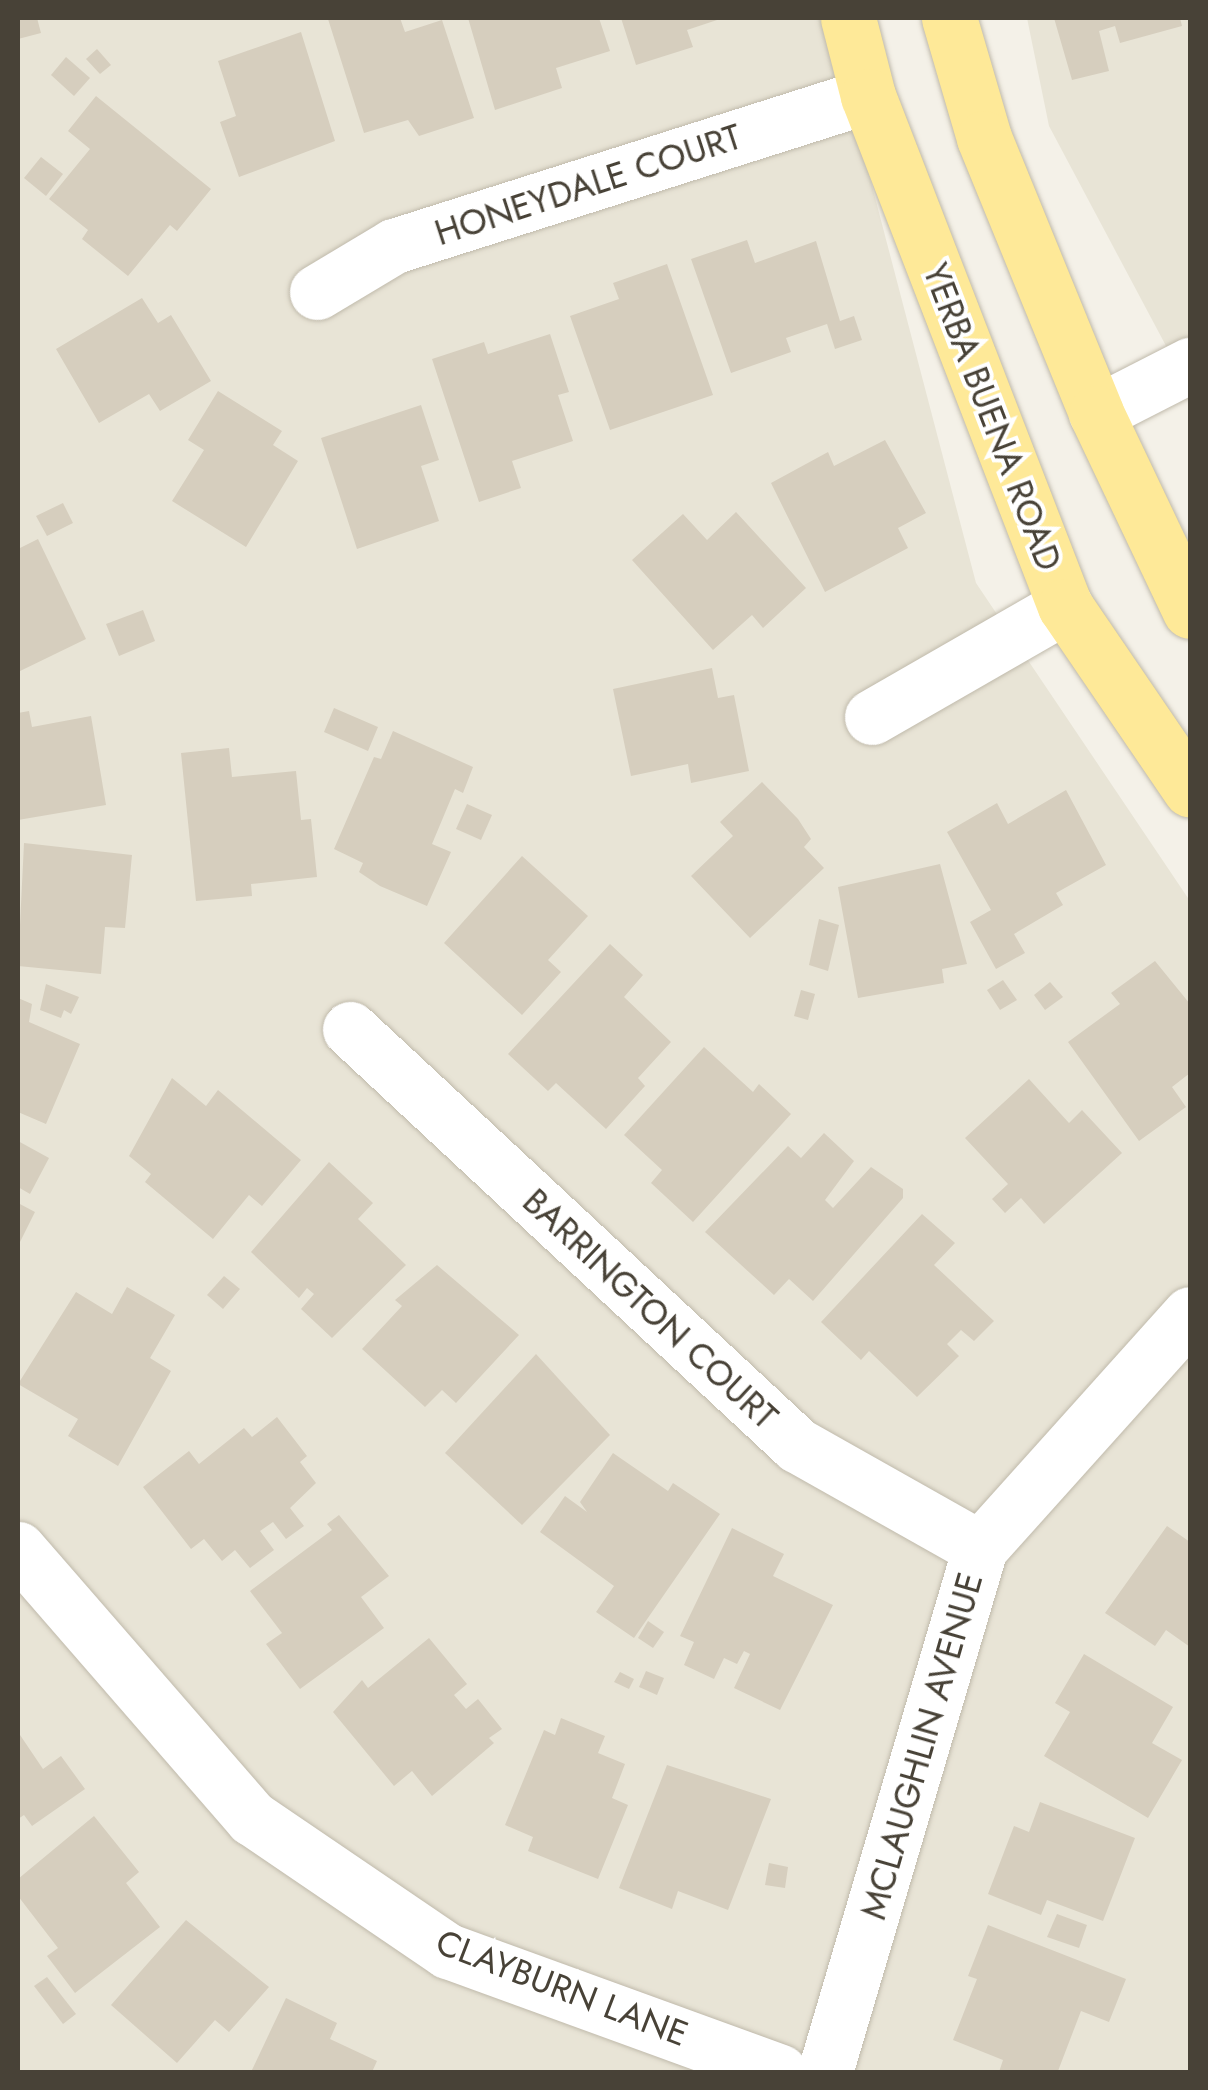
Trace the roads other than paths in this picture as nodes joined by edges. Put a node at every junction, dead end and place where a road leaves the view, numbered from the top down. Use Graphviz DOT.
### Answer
graph roads {
  1 [pos="848,18"];
  2 [pos="949,18"];
  3 [pos="868,96"];
  4 [pos="316,292"];
  5 [pos="1190,365"];
  6 [pos="1096,413"];
  7 [pos="1066,606"];
  8 [pos="1190,611"];
  9 [pos="872,718"];
  10 [pos="1190,789"];
  11 [pos="350,1029"];
  12 [pos="1190,1314"];
  13 [pos="980,1548"];
  14 [pos="18,1549"];
  15 [pos="780,2072"];
  16 [pos="825,2072"];
  1 -- 3 [label="main road, YERBA BUENA ROAD"];
  2 -- 6 [label="main road"];
  3 -- 4 [label="street, HONEYDALE COURT"];
  3 -- 7 [label="main road, YERBA BUENA ROAD"];
  5 -- 6 [label="street"];
  6 -- 8 [label="main road"];
  7 -- 9 [label="street"];
  7 -- 10 [label="main road, YERBA BUENA ROAD"];
  11 -- 13 [label="street, BARRINGTON COURT"];
  12 -- 13 [label="street, MCLAUGHLIN AVENUE"];
  13 -- 16 [label="street, MCLAUGHLIN AVENUE"];
  14 -- 15 [label="street, CLAYBURN LANE"];
}
